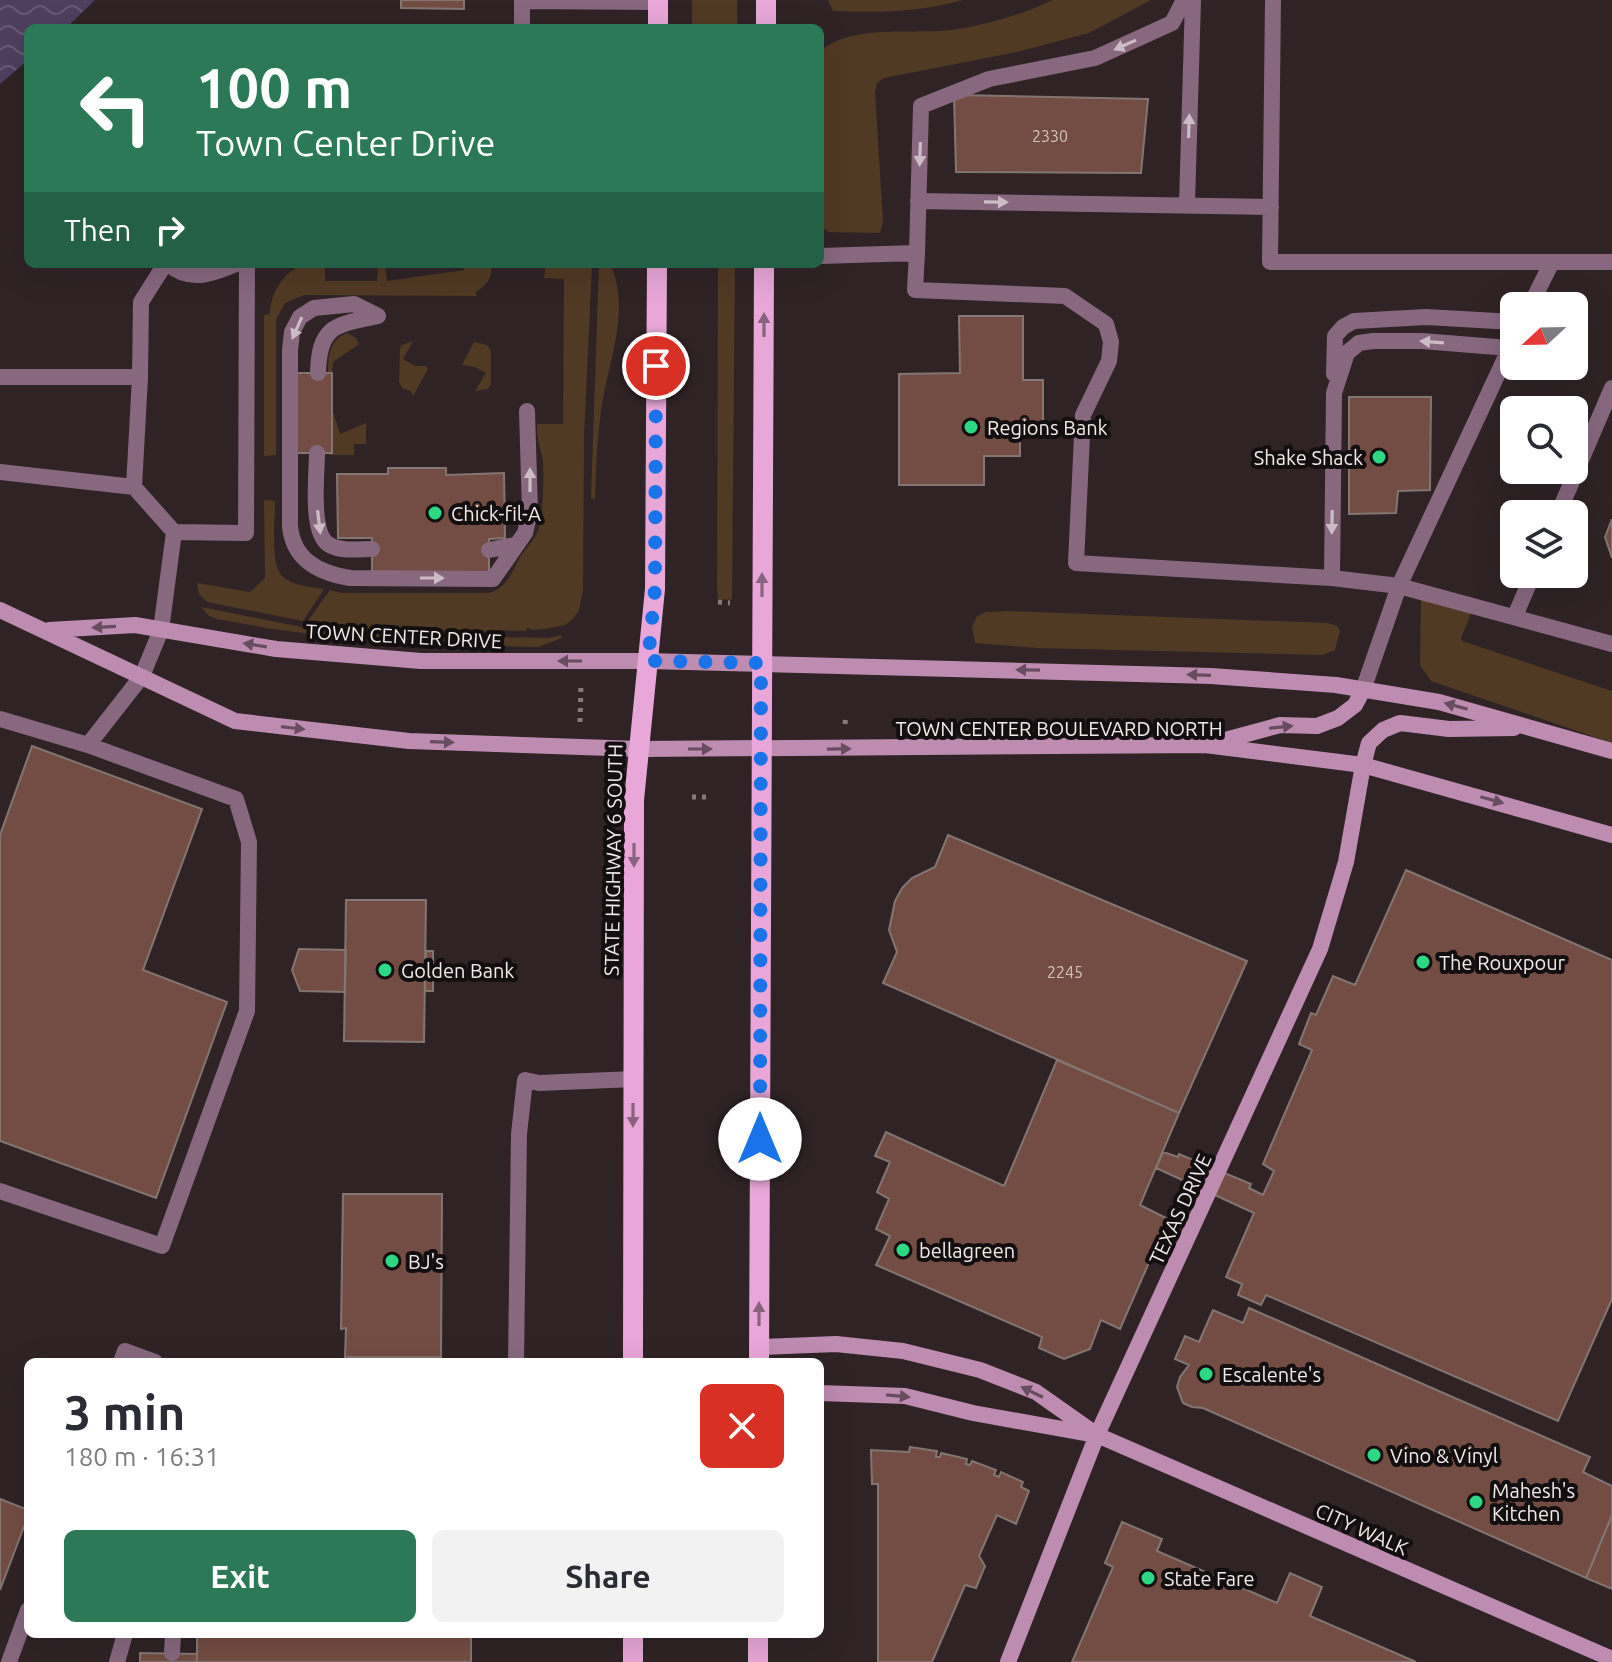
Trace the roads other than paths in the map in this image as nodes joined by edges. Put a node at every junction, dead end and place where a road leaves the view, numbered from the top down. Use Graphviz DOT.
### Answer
graph roads {
  1 [pos="522,0"];
  2 [pos="766,0"];
  3 [pos="1184,0"];
  4 [pos="1193,0"];
  5 [pos="1273,0"];
  6 [pos="658,1"];
  7 [pos="522,24"];
  8 [pos="658,24"];
  9 [pos="766,24"];
  10 [pos="918,201"];
  11 [pos="1187,204"];
  12 [pos="1271,207"];
  13 [pos="917,253"];
  14 [pos="824,256"];
  15 [pos="1552,262"];
  16 [pos="1612,262"];
  17 [pos="164,268"];
  18 [pos="172,268"];
  19 [pos="226,268"];
  20 [pos="247,268"];
  21 [pos="657,268"];
  22 [pos="764,268"];
  23 [pos="1537,292"];
  24 [pos="1500,321"];
  25 [pos="1500,344"];
  26 [pos="1500,370"];
  27 [pos="318,373"];
  28 [pos="0,377"];
  29 [pos="140,377"];
  30 [pos="1612,388"];
  31 [pos="1334,393"];
  32 [pos="527,411"];
  33 [pos="317,453"];
  34 [pos="0,472"];
  35 [pos="134,487"];
  36 [pos="1564,500"];
  37 [pos="174,532"];
  38 [pos="515,545"];
  39 [pos="372,549"];
  40 [pos="489,550"];
  41 [pos="1332,578"];
  42 [pos="1399,586"];
  43 [pos="1527,588"];
  44 [pos="0,610"];
  45 [pos="1515,616"];
  46 [pos="47,630"];
  47 [pos="161,630"];
  48 [pos="1612,644"];
  49 [pos="648,661"];
  50 [pos="761,663"];
  51 [pos="142,676"];
  52 [pos="1363,690"];
  53 [pos="0,719"];
  54 [pos="1536,728"];
  55 [pos="88,745"];
  56 [pos="1205,745"];
  57 [pos="639,749"];
  58 [pos="761,750"];
  59 [pos="1612,751"];
  60 [pos="1363,765"];
  61 [pos="1612,835"];
  62 [pos="634,1079"];
  63 [pos="0,1191"];
  64 [pos="759,1354"];
  65 [pos="122,1358"];
  66 [pos="144,1358"];
  67 [pos="516,1358"];
  68 [pos="633,1358"];
  69 [pos="824,1393"];
  70 [pos="1097,1435"];
  71 [pos="24,1621"];
  72 [pos="124,1638"];
  73 [pos="173,1638"];
  74 [pos="633,1638"];
  75 [pos="758,1638"];
  76 [pos="172,1653"];
  77 [pos="1612,1659"];
  78 [pos="9,1662"];
  79 [pos="117,1662"];
  80 [pos="633,1662"];
  81 [pos="758,1662"];
  82 [pos="1008,1662"];
  1 -- 6 [label="lane"];
  1 -- 7 [label="lane"];
  2 -- 9 [label="main road"];
  3 -- 10 [label="lane, one-way"];
  11 -- 4 [label="lane, one-way"];
  5 -- 12 [label="lane"];
  6 -- 8 [label="main road"];
  10 -- 11 [label="lane, one-way"];
  10 -- 13 [label="lane"];
  11 -- 12 [label="lane"];
  12 -- 15 [label="lane"];
  13 -- 14 [label="lane"];
  13 -- 41 [label="lane"];
  15 -- 16 [label="lane"];
  15 -- 23 [label="lane"];
  17 -- 29 [label="lane"];
  18 -- 19 [label="lane"];
  20 -- 37 [label="lane"];
  21 -- 49 [label="main road, STATE HIGHWAY 6 SOUTH"];
  50 -- 22 [label="main road, one-way"];
  24 -- 31 [label="lane"];
  25 -- 31 [label="lane, one-way"];
  26 -- 42 [label="lane"];
  27 -- 38 [label="lane, one-way"];
  28 -- 29 [label="lane"];
  29 -- 35 [label="lane"];
  30 -- 36 [label="lane"];
  31 -- 41 [label="lane, one-way"];
  38 -- 32 [label="lane, one-way"];
  33 -- 39 [label="lane, one-way"];
  34 -- 35 [label="lane"];
  35 -- 37 [label="lane"];
  37 -- 47 [label="lane"];
  38 -- 40 [label="lane"];
  41 -- 42 [label="lane"];
  42 -- 45 [label="lane"];
  42 -- 52 [label="lane"];
  43 -- 45 [label="lane"];
  44 -- 46 [label="street, TOWN CENTER DRIVE"];
  45 -- 48 [label="lane"];
  47 -- 46 [label="street, TOWN CENTER DRIVE, one-way"];
  46 -- 51 [label="street, TOWN CENTER DRIVE"];
  49 -- 47 [label="street, TOWN CENTER DRIVE, one-way"];
  47 -- 51 [label="lane"];
  49 -- 50 [label="street, TOWN CENTER DRIVE"];
  49 -- 57 [label="main road, STATE HIGHWAY 6 SOUTH"];
  52 -- 50 [label="street, one-way"];
  50 -- 58 [label="main road"];
  51 -- 55 [label="lane"];
  51 -- 57 [label="street, TOWN CENTER DRIVE, one-way"];
  54 -- 52 [label="street, one-way"];
  56 -- 52 [label="street, one-way"];
  53 -- 55 [label="lane"];
  54 -- 59 [label="street"];
  54 -- 60 [label="street, TEXAS DRIVE"];
  55 -- 63 [label="lane"];
  58 -- 56 [label="street, TOWN CENTER BOULEVARD NORTH, one-way"];
  56 -- 60 [label="street, TOWN CENTER BOULEVARD NORTH"];
  57 -- 58 [label="street, TOWN CENTER BOULEVARD NORTH, one-way"];
  57 -- 62 [label="main road, STATE HIGHWAY 6 SOUTH, one-way"];
  64 -- 58 [label="main road, one-way"];
  60 -- 61 [label="street, TOWN CENTER BOULEVARD NORTH, one-way"];
  60 -- 70 [label="street, TEXAS DRIVE"];
  62 -- 67 [label="lane"];
  62 -- 68 [label="main road, STATE HIGHWAY 6 SOUTH, one-way"];
  70 -- 64 [label="street, CITY WALK, one-way"];
  65 -- 66 [label="lane"];
  69 -- 70 [label="street, CITY WALK, one-way"];
  70 -- 77 [label="street, CITY WALK"];
  70 -- 82 [label="street, TEXAS DRIVE"];
  71 -- 78 [label="lane"];
  72 -- 79 [label="lane"];
  73 -- 76 [label="lane"];
  74 -- 80 [label="main road"];
  75 -- 81 [label="main road"];
}
